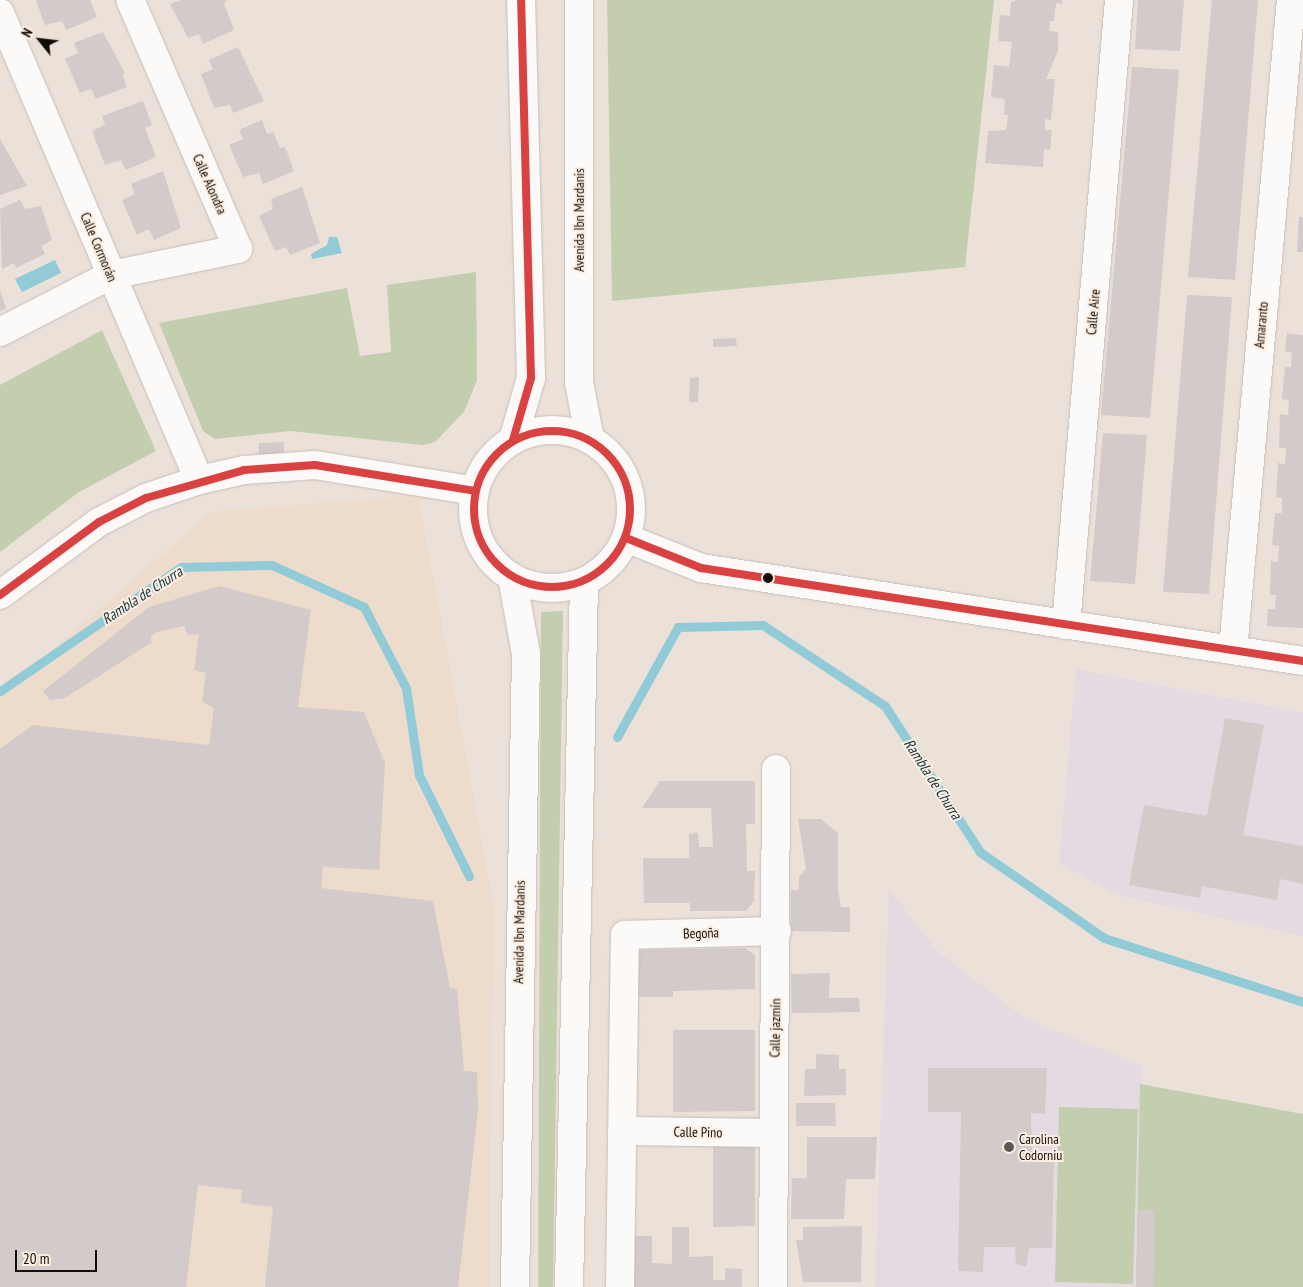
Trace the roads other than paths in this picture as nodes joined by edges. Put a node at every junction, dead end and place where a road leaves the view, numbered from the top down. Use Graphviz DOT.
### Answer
graph roads {
  1 [pos="130,0"];
  2 [pos="520,0"];
  3 [pos="579,0"];
  4 [pos="1119,0"];
  5 [pos="1291,0"];
  6 [pos="0,14"];
  7 [pos="111,275"];
  8 [pos="0,332"];
  9 [pos="513,440"];
  10 [pos="590,440"];
  11 [pos="199,480"];
  12 [pos="475,491"];
  13 [pos="626,538"];
  14 [pos="512,577"];
  15 [pos="584,582"];
  16 [pos="0,595"];
  17 [pos="1066,625"];
  18 [pos="1233,650"];
  19 [pos="1303,661"];
  20 [pos="776,769"];
  21 [pos="777,931"];
  22 [pos="622,1131"];
  23 [pos="774,1133"];
  24 [pos="515,1287"];
  25 [pos="568,1287"];
  26 [pos="620,1287"];
  27 [pos="773,1287"];
  1 -- 7 [label="street, Calle Alondra"];
  2 -- 9 [label="street"];
  3 -- 10 [label="street, Avenida Ibn Mardanis"];
  4 -- 17 [label="street, Calle Aire"];
  5 -- 18 [label="street, Amaranto"];
  6 -- 7 [label="street, Calle Cormorán"];
  7 -- 8 [label="street"];
  7 -- 11 [label="street, Calle Cormorán"];
  9 -- 10 [label="street"];
  9 -- 12 [label="street"];
  10 -- 13 [label="street"];
  11 -- 12 [label="street"];
  11 -- 16 [label="street"];
  12 -- 14 [label="street"];
  13 -- 15 [label="street"];
  13 -- 17 [label="street"];
  14 -- 15 [label="street"];
  14 -- 24 [label="street, Avenida Ibn Mardanis"];
  15 -- 25 [label="street"];
  17 -- 18 [label="street"];
  18 -- 19 [label="street"];
  20 -- 21 [label="street, Calle jazmín"];
  21 -- 22 [label="street, Begoña"];
  21 -- 23 [label="street, Calle jazmín"];
  22 -- 23 [label="street, Calle Pino"];
  22 -- 26 [label="street"];
  23 -- 27 [label="street, Calle jazmín"];
}
